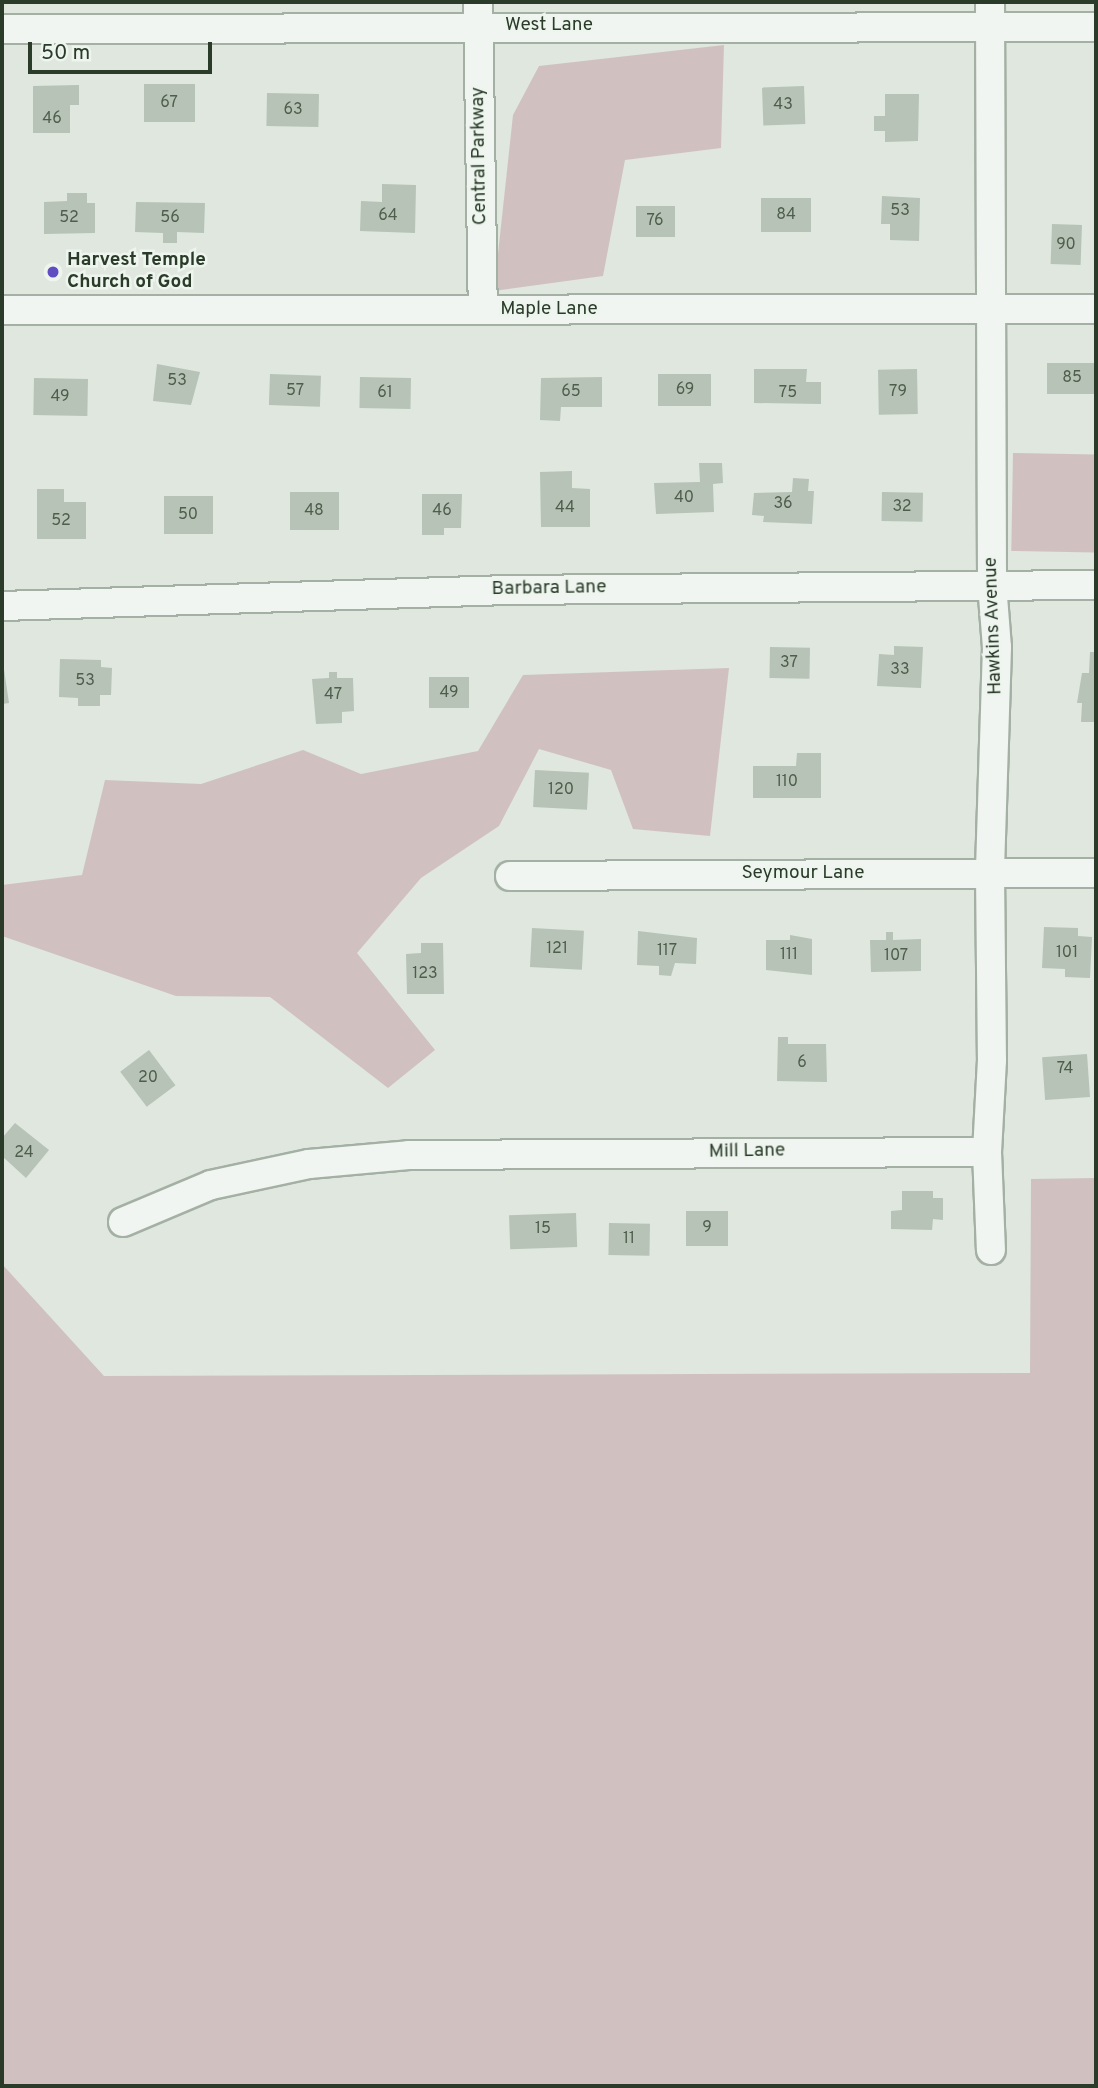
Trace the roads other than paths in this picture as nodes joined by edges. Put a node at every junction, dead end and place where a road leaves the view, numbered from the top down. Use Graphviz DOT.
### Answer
graph roads {
  1 [pos="478,14"];
  2 [pos="990,14"];
  3 [pos="1096,27"];
  4 [pos="2,29"];
  5 [pos="1096,309"];
  6 [pos="2,310"];
  7 [pos="483,310"];
  8 [pos="994,310"];
  9 [pos="992,584"];
  10 [pos="1096,585"];
  11 [pos="2,606"];
  12 [pos="990,873"];
  13 [pos="1096,873"];
  14 [pos="510,876"];
  15 [pos="987,1152"];
  16 [pos="122,1222"];
  17 [pos="991,1250"];
  1 -- 2 [label="street, West Lane"];
  1 -- 4 [label="street, West Lane"];
  1 -- 7 [label="street, Central Parkway"];
  2 -- 3 [label="street, West Lane"];
  2 -- 8 [label="street, Hawkins Avenue"];
  5 -- 8 [label="street, Maple Lane"];
  6 -- 7 [label="street, Maple Lane"];
  7 -- 8 [label="street, Maple Lane"];
  8 -- 9 [label="street, Hawkins Avenue"];
  9 -- 10 [label="street, Barbara Lane"];
  9 -- 11 [label="street, Barbara Lane"];
  9 -- 12 [label="street, Hawkins Avenue"];
  12 -- 13 [label="street, Seymour Lane"];
  12 -- 14 [label="street, Seymour Lane"];
  12 -- 15 [label="street, Hawkins Avenue"];
  15 -- 16 [label="street, Mill Lane"];
  15 -- 17 [label="street, Hawkins Avenue"];
}
